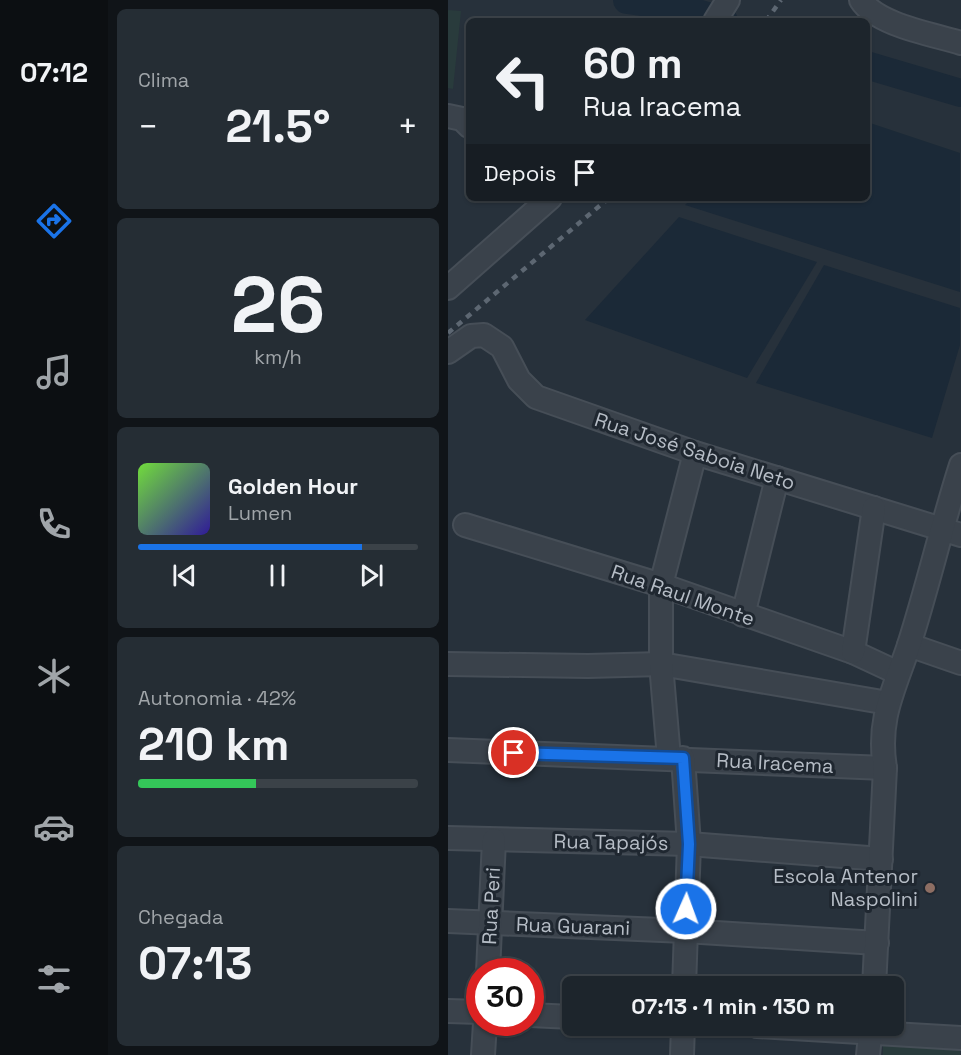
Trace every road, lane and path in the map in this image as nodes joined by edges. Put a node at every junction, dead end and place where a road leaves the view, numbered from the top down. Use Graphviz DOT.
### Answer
graph roads {
  1 [pos="728,0"];
  2 [pos="860,0"];
  3 [pos="717,18"];
  4 [pos="961,43"];
  5 [pos="543,201"];
  6 [pos="448,288"];
  7 [pos="453,348"];
  8 [pos="695,453"];
  9 [pos="961,465"];
  10 [pos="777,478"];
  11 [pos="874,508"];
  12 [pos="465,525"];
  13 [pos="951,532"];
  14 [pos="661,585"];
  15 [pos="743,615"];
  16 [pos="908,645"];
  17 [pos="853,652"];
  18 [pos="961,663"];
  19 [pos="448,664"];
  20 [pos="661,664"];
  21 [pos="898,673"];
  22 [pos="888,703"];
  23 [pos="448,750"];
  24 [pos="676,758"];
  25 [pos="885,768"];
  26 [pos="448,838"];
  27 [pos="494,840"];
  28 [pos="689,844"];
  29 [pos="881,859"];
  30 [pos="448,921"];
  31 [pos="490,923"];
  32 [pos="685,931"];
  33 [pos="877,943"];
  34 [pos="489,958"];
  35 [pos="684,976"];
  36 [pos="875,976"];
  37 [pos="448,1011"];
  38 [pos="466,1012"];
  39 [pos="544,1016"];
  40 [pos="562,1017"];
  41 [pos="485,1036"];
  42 [pos="683,1036"];
  43 [pos="851,1036"];
  44 [pos="870,1038"];
  45 [pos="961,1038"];
  46 [pos="484,1055"];
  47 [pos="682,1055"];
  1 -- 3 [label="street"];
  2 -- 4 [label="street"];
  5 -- 6 [label="street"];
  7 -- 8 [label="street, Rua José Saboia Neto"];
  8 -- 10 [label="street, Rua José Saboia Neto"];
  8 -- 14 [label="street"];
  9 -- 13 [label="street"];
  10 -- 11 [label="street, Rua José Saboia Neto"];
  10 -- 15 [label="street"];
  11 -- 13 [label="street, Rua José Saboia Neto"];
  11 -- 17 [label="street"];
  12 -- 14 [label="street, Rua Raul Monte"];
  13 -- 16 [label="street"];
  14 -- 15 [label="street, Rua Raul Monte"];
  14 -- 20 [label="street"];
  15 -- 17 [label="street, Rua Raul Monte"];
  16 -- 18 [label="street"];
  16 -- 21 [label="street"];
  17 -- 21 [label="street, Rua Raul Monte"];
  19 -- 20 [label="street"];
  20 -- 22 [label="street"];
  20 -- 24 [label="street"];
  21 -- 22 [label="street"];
  22 -- 25 [label="street"];
  23 -- 24 [label="street, Rua Iracema"];
  24 -- 25 [label="street, Rua Iracema"];
  24 -- 28 [label="street"];
  25 -- 29 [label="street"];
  26 -- 27 [label="street, Rua Tapajós"];
  27 -- 28 [label="street, Rua Tapajós"];
  27 -- 31 [label="street, Rua Peri"];
  28 -- 29 [label="street, Rua Tapajós"];
  28 -- 32 [label="street"];
  29 -- 33 [label="street"];
  30 -- 31 [label="street, Rua Guarani"];
  31 -- 32 [label="street, Rua Guarani"];
  31 -- 34 [label="street, Rua Peri"];
  32 -- 33 [label="street, Rua Guarani"];
  32 -- 35 [label="street"];
  33 -- 36 [label="street"];
  37 -- 38 [label="street"];
  39 -- 40 [label="street"];
  41 -- 46 [label="street"];
  42 -- 47 [label="street"];
  43 -- 44 [label="street"];
  44 -- 45 [label="street"];
}
